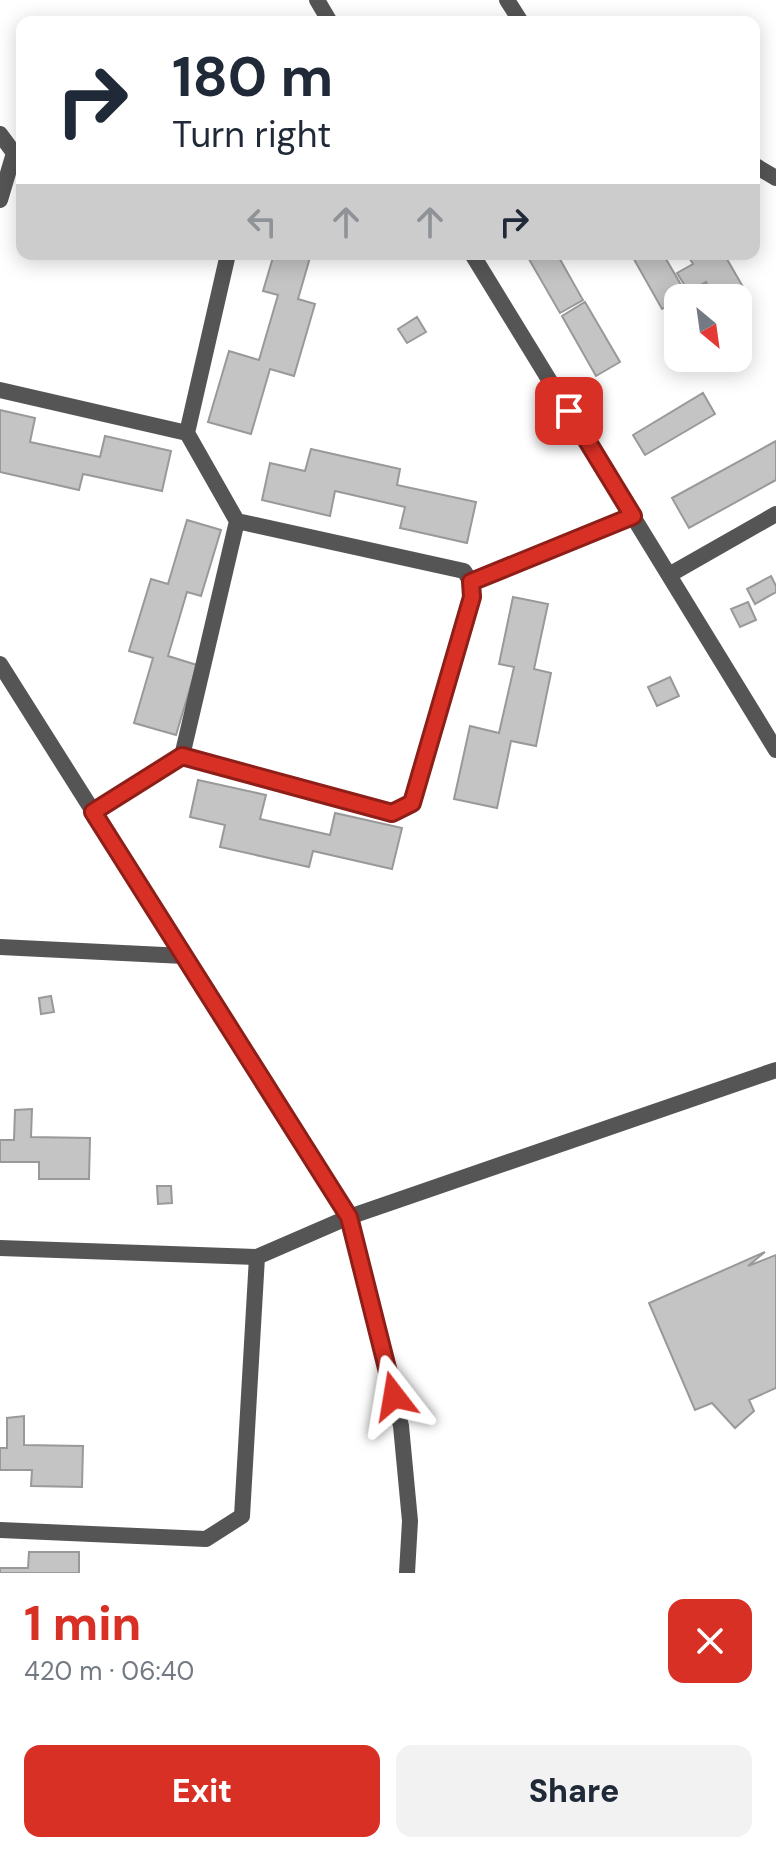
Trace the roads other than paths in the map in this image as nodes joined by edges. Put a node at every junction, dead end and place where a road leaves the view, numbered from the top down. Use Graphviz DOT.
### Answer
graph roads {
  1 [pos="0,134"];
  2 [pos="16,149"];
  3 [pos="16,156"];
  4 [pos="0,200"];
  5 [pos="227,260"];
  6 [pos="476,260"];
  7 [pos="0,390"];
  8 [pos="187,433"];
  9 [pos="776,514"];
  10 [pos="633,516"];
  11 [pos="237,521"];
  12 [pos="669,575"];
  13 [pos="471,582"];
  14 [pos="0,664"];
  15 [pos="776,750"];
  16 [pos="182,756"];
  17 [pos="93,812"];
  18 [pos="0,947"];
  19 [pos="184,956"];
  20 [pos="776,1070"];
  21 [pos="349,1217"];
  22 [pos="0,1248"];
  23 [pos="257,1257"];
  24 [pos="0,1530"];
  25 [pos="407,1573"];
  1 -- 2 [label="street"];
  3 -- 4 [label="street"];
  5 -- 8 [label="street"];
  6 -- 10 [label="street"];
  7 -- 8 [label="street"];
  8 -- 11 [label="street"];
  9 -- 12 [label="street"];
  10 -- 12 [label="street"];
  10 -- 13 [label="street"];
  11 -- 13 [label="street"];
  11 -- 16 [label="street"];
  12 -- 15 [label="street"];
  13 -- 16 [label="street"];
  14 -- 17 [label="street"];
  16 -- 17 [label="street"];
  17 -- 19 [label="street"];
  18 -- 19 [label="street"];
  19 -- 21 [label="street"];
  20 -- 21 [label="street"];
  21 -- 23 [label="street"];
  21 -- 25 [label="street"];
  22 -- 23 [label="street"];
  23 -- 24 [label="street"];
}
